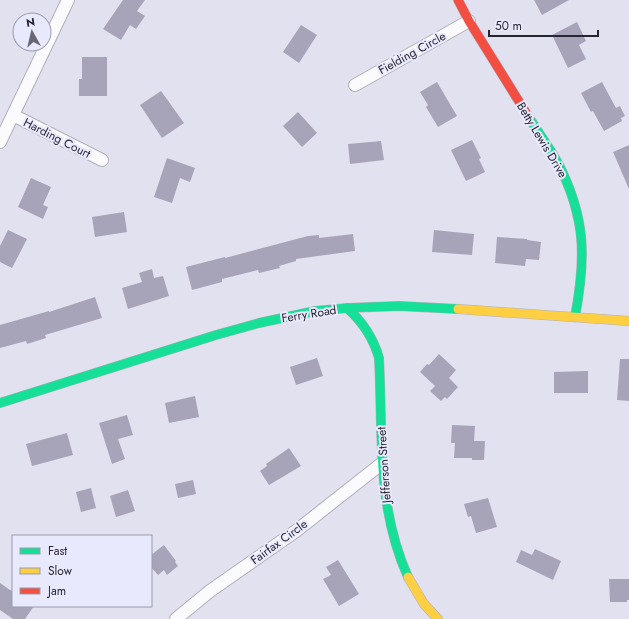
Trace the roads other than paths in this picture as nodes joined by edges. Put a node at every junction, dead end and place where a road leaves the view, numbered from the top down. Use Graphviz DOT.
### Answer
graph roads {
  1 [pos="68,0"];
  2 [pos="458,0"];
  3 [pos="469,21"];
  4 [pos="355,85"];
  5 [pos="13,115"];
  6 [pos="0,142"];
  7 [pos="102,160"];
  8 [pos="347,308"];
  9 [pos="575,317"];
  10 [pos="629,321"];
  11 [pos="0,403"];
  12 [pos="381,464"];
  13 [pos="176,619"];
  14 [pos="438,619"];
  1 -- 5 [label="street"];
  2 -- 3 [label="street, Betty Lewis Drive"];
  3 -- 4 [label="street, Fielding Circle"];
  3 -- 9 [label="street, Betty Lewis Drive"];
  5 -- 6 [label="street"];
  5 -- 7 [label="street, Harding Court"];
  8 -- 9 [label="street, Ferry Road"];
  8 -- 11 [label="street, Ferry Road"];
  8 -- 12 [label="street, Jefferson Street"];
  9 -- 10 [label="street, Ferry Road"];
  12 -- 13 [label="street, Fairfax Circle"];
  12 -- 14 [label="street, Jefferson Street"];
}
